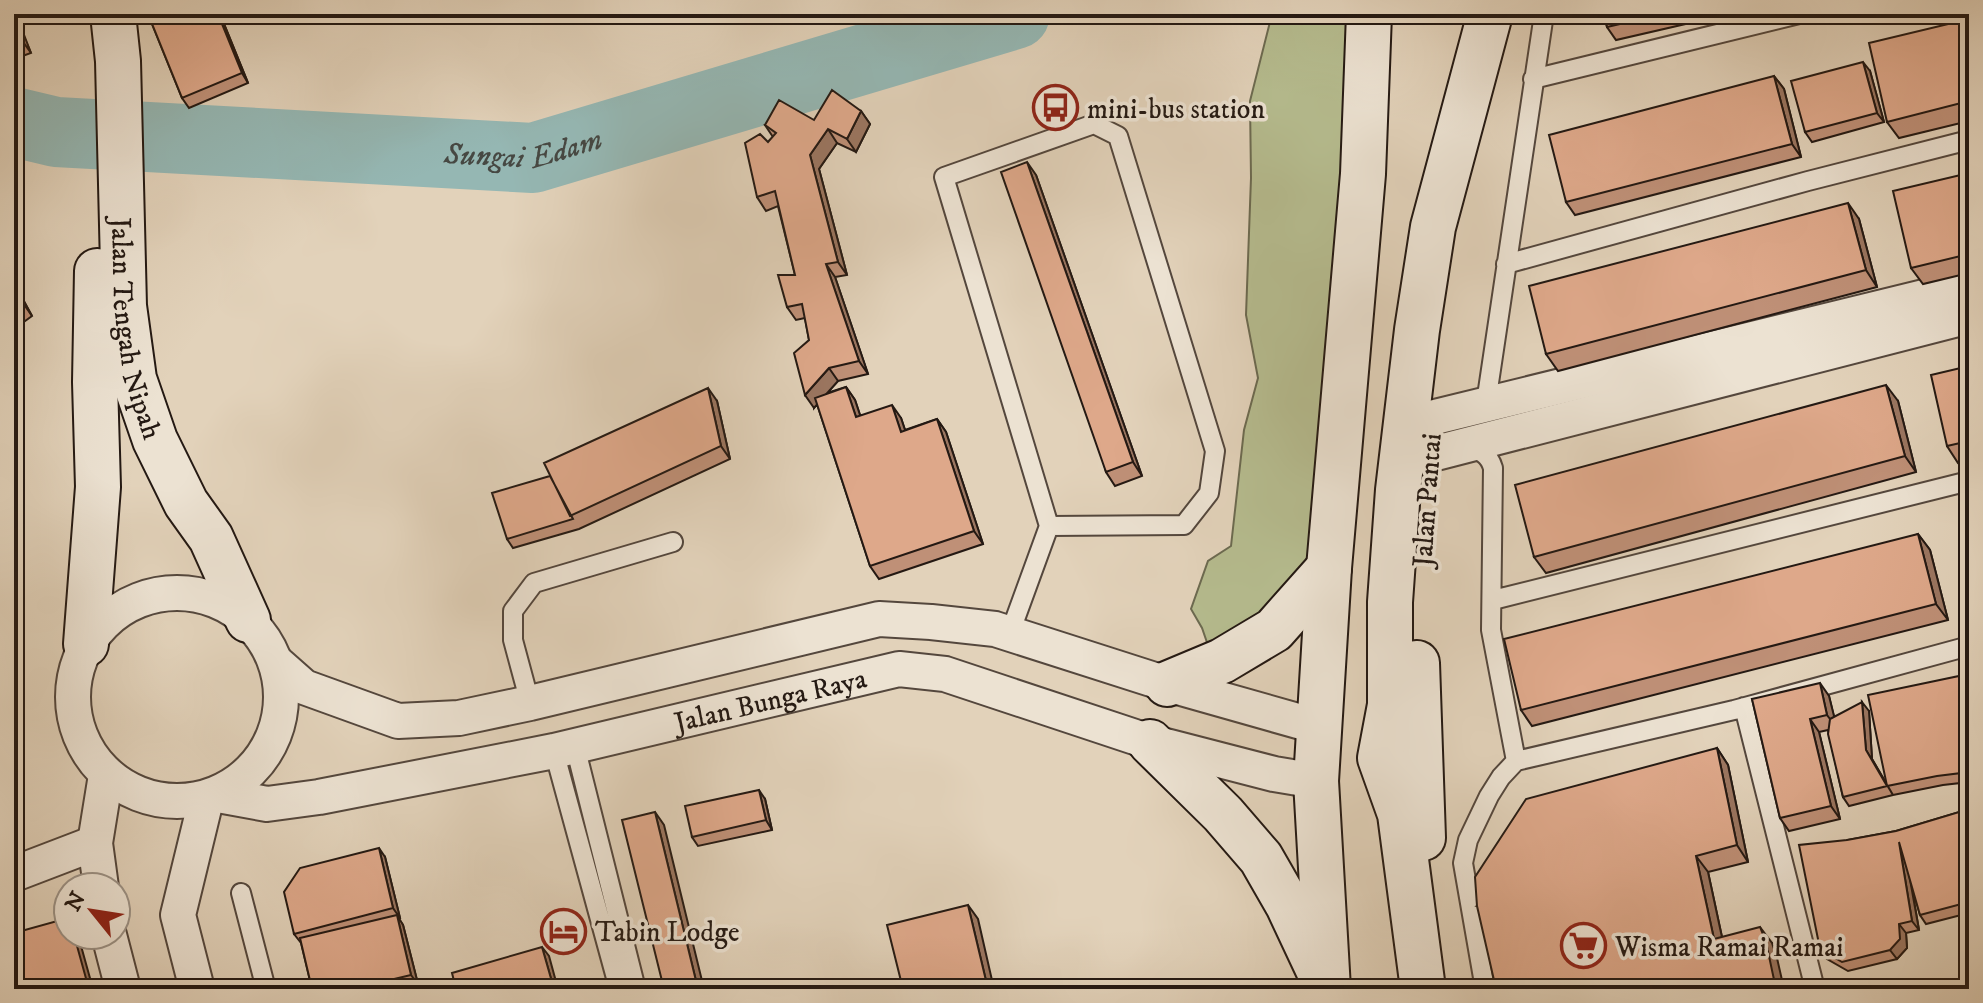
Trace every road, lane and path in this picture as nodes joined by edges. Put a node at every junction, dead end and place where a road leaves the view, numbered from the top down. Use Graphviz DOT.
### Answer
graph roads {
  1 [pos="85,14"];
  2 [pos="113,14"];
  3 [pos="1369,14"];
  4 [pos="1491,14"];
  5 [pos="1544,14"];
  6 [pos="1799,14"];
  7 [pos="104,61"];
  8 [pos="1533,79"];
  9 [pos="1969,140"];
  10 [pos="110,231"];
  11 [pos="1506,264"];
  12 [pos="1969,286"];
  13 [pos="1969,316"];
  14 [pos="1486,403"];
  15 [pos="1441,440"];
  16 [pos="1969,481"];
  17 [pos="1049,526"];
  18 [pos="673,542"];
  19 [pos="1329,568"];
  20 [pos="1493,600"];
  21 [pos="248,620"];
  22 [pos="1010,633"];
  23 [pos="86,644"];
  24 [pos="1969,646"];
  25 [pos="278,664"];
  26 [pos="1167,684"];
  27 [pos="530,703"];
  28 [pos="1744,707"];
  29 [pos="1319,727"];
  30 [pos="1150,742"];
  31 [pos="564,749"];
  32 [pos="1380,758"];
  33 [pos="1516,761"];
  34 [pos="106,775"];
  35 [pos="1316,781"];
  36 [pos="212,798"];
  37 [pos="95,843"];
  38 [pos="99,871"];
  39 [pos="14,874"];
  40 [pos="241,893"];
  41 [pos="113,951"];
  42 [pos="123,989"];
  43 [pos="197,989"];
  44 [pos="266,989"];
  45 [pos="619,989"];
  46 [pos="636,989"];
  47 [pos="1328,989"];
  48 [pos="1423,989"];
  49 [pos="1440,989"];
  50 [pos="1485,989"];
  51 [pos="1815,989"];
  1 -- 7 [label="street, Jalan Tengah Nipah"];
  2 -- 7 [label="street, Jalan Tengah Nipah"];
  3 -- 19 [label="street"];
  4 -- 15 [label="street, Jalan Pantai"];
  4 -- 32 [label="street"];
  5 -- 8 [label="lane"];
  6 -- 8 [label="lane"];
  7 -- 10 [label="street, Jalan Tengah Nipah"];
  8 -- 11 [label="lane"];
  9 -- 11 [label="lane"];
  10 -- 21 [label="street, Jalan Tengah Nipah"];
  10 -- 23 [label="street, Jalan Tengah Nipah"];
  11 -- 14 [label="lane"];
  12 -- 14 [label="street"];
  13 -- 15 [label="street"];
  14 -- 15 [label="street"];
  15 -- 20 [label="lane"];
  15 -- 49 [label="street, Jalan Pantai"];
  16 -- 20 [label="lane"];
  17 -- 17 [label="lane"];
  17 -- 22 [label="lane"];
  18 -- 27 [label="lane"];
  19 -- 26 [label="street"];
  19 -- 29 [label="street"];
  20 -- 33 [label="lane"];
  21 -- 23 [label="street"];
  21 -- 25 [label="street"];
  22 -- 26 [label="street, Jalan Bunga Raya"];
  22 -- 27 [label="street, Jalan Bunga Raya"];
  23 -- 34 [label="street"];
  24 -- 28 [label="lane"];
  25 -- 27 [label="street, Jalan Bunga Raya"];
  25 -- 36 [label="street"];
  26 -- 29 [label="street, Jalan Bunga Raya"];
  28 -- 33 [label="lane"];
  28 -- 51 [label="lane"];
  29 -- 32 [label="street"];
  29 -- 35 [label="street"];
  30 -- 31 [label="street, Jalan Bunga Raya"];
  30 -- 35 [label="street, Jalan Bunga Raya"];
  30 -- 47 [label="street"];
  31 -- 36 [label="street, Jalan Bunga Raya"];
  31 -- 45 [label="lane"];
  31 -- 46 [label="lane"];
  32 -- 35 [label="street"];
  32 -- 48 [label="street"];
  33 -- 50 [label="lane"];
  34 -- 36 [label="street"];
  34 -- 37 [label="street"];
  35 -- 47 [label="street"];
  36 -- 43 [label="street"];
  37 -- 38 [label="street"];
  37 -- 39 [label="street"];
  40 -- 44 [label="lane"];
  41 -- 42 [label="street"];
}
